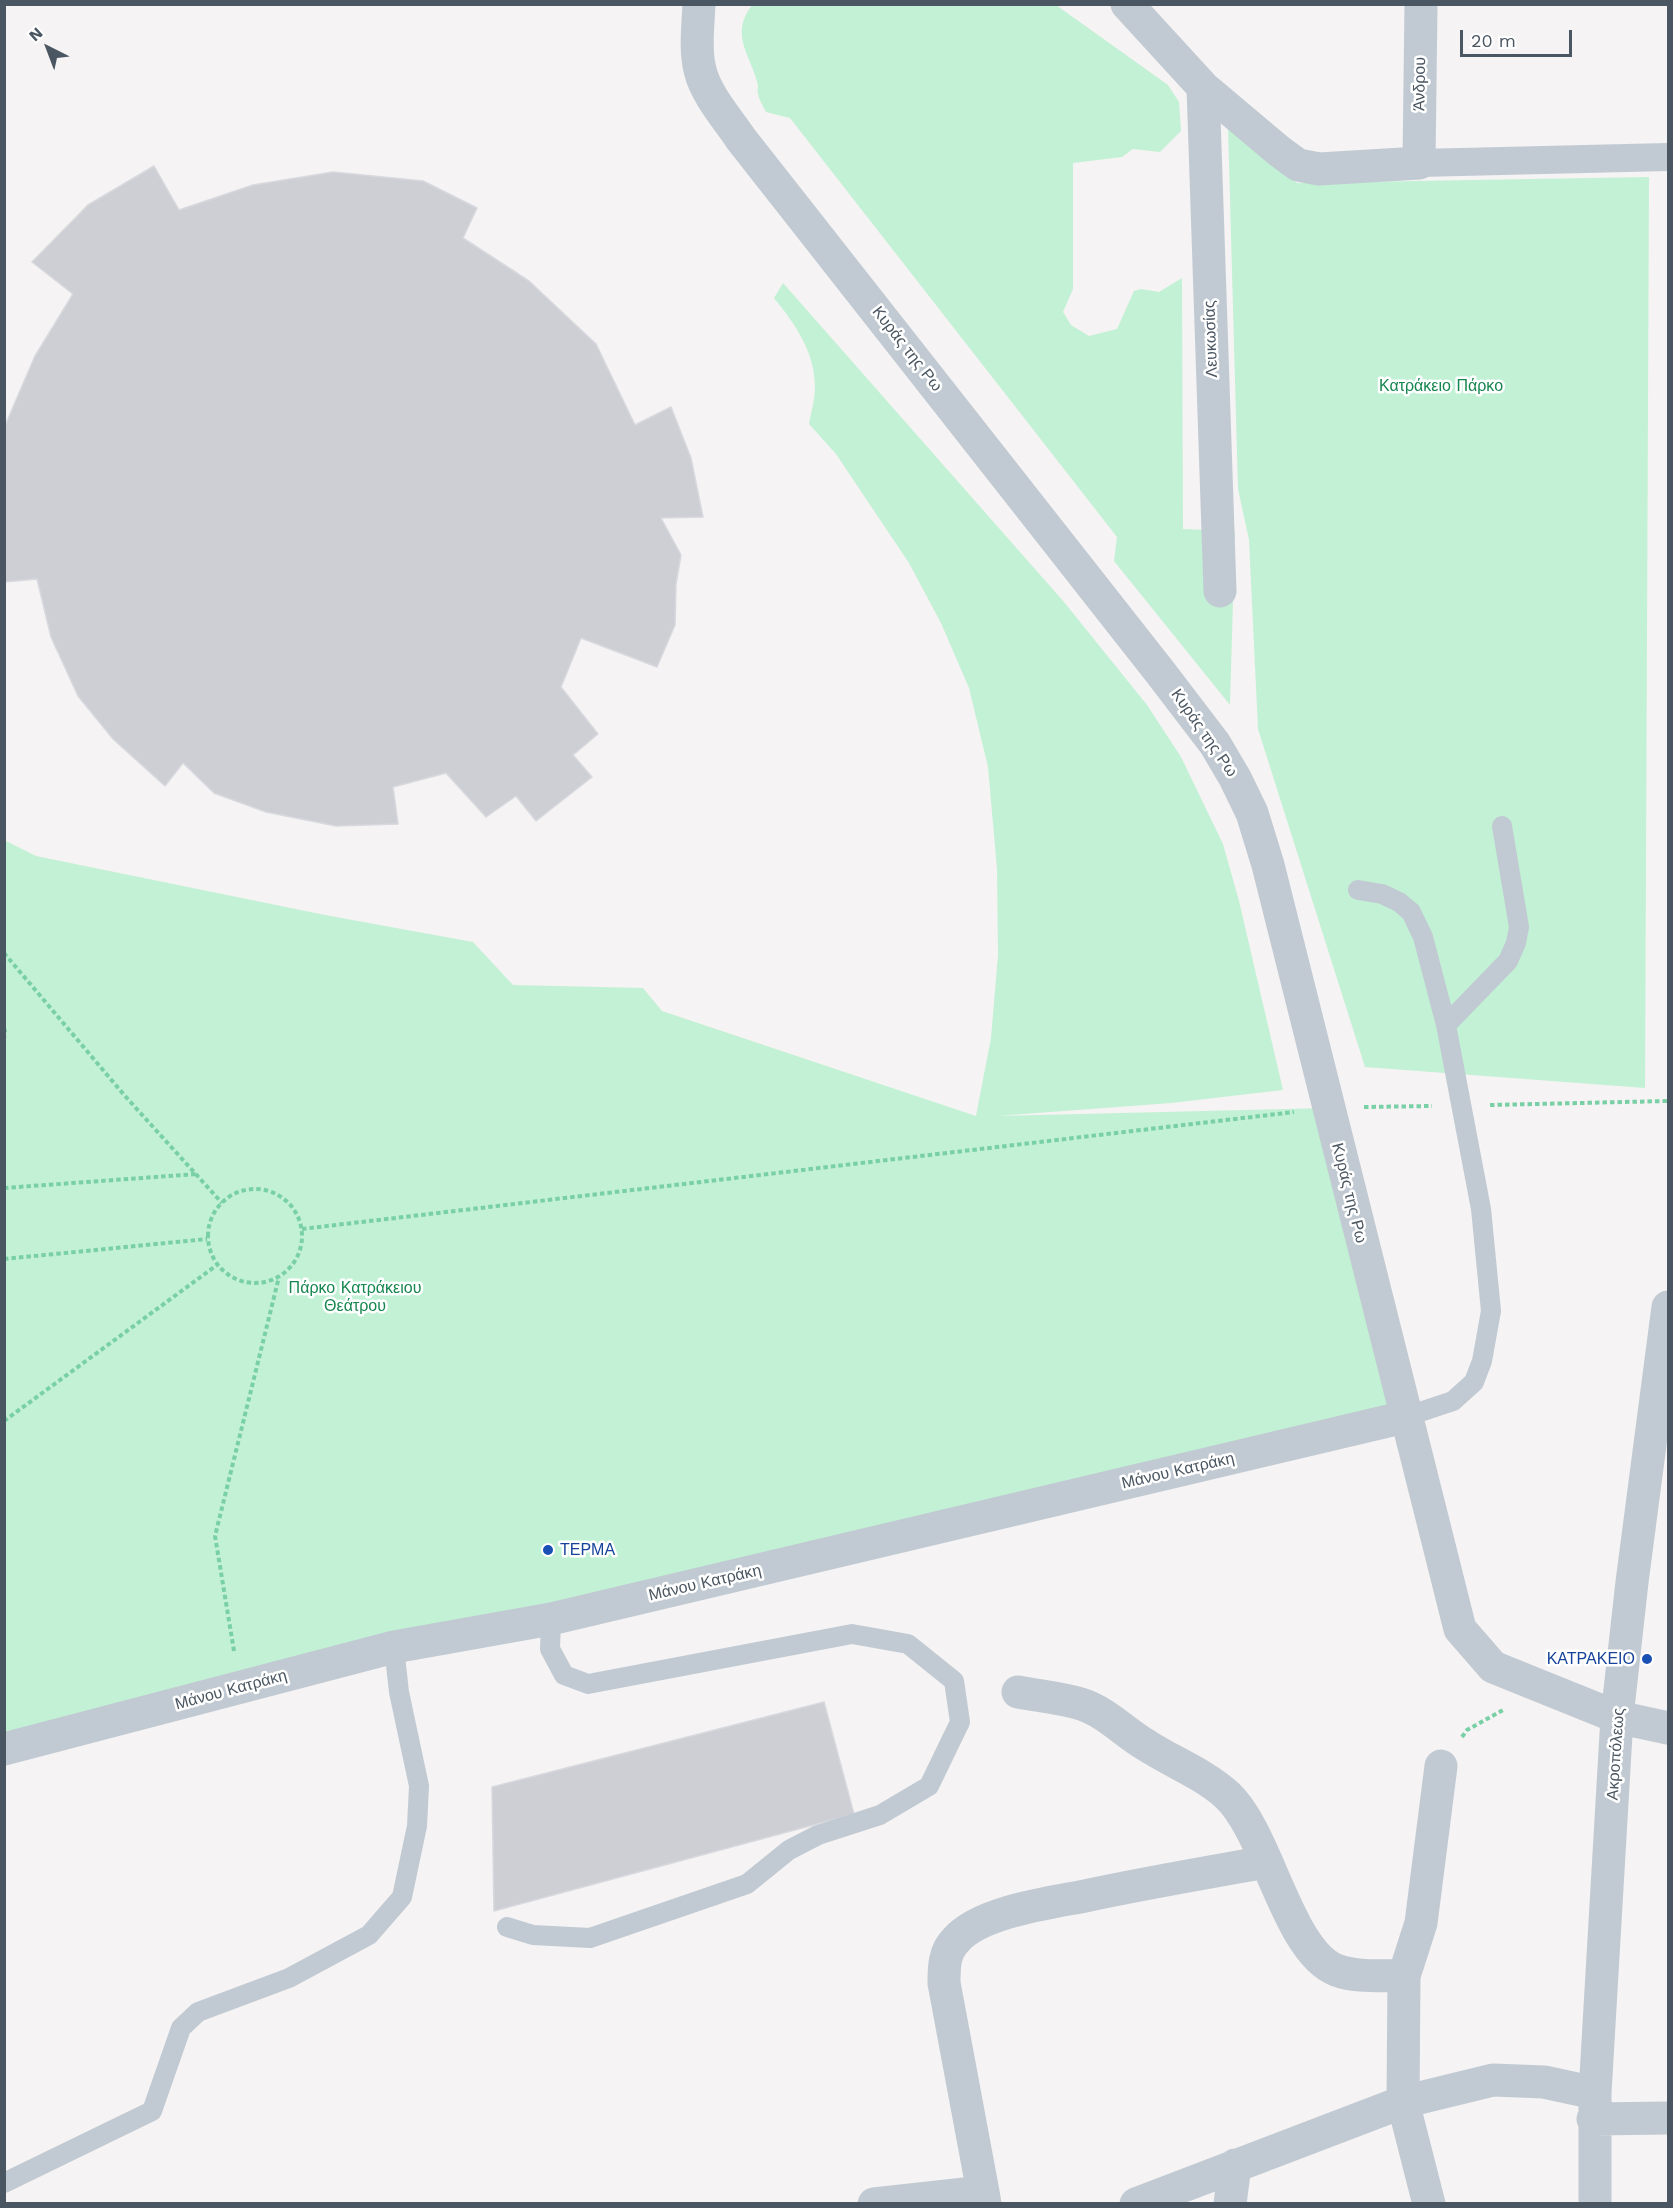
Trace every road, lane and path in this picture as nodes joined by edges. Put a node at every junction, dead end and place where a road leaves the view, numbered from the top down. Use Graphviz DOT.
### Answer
graph roads {
  1 [pos="699,4"];
  2 [pos="1127,4"];
  3 [pos="1421,4"];
  4 [pos="1203,87"];
  5 [pos="1668,157"];
  6 [pos="1419,163"];
  7 [pos="1220,591"];
  8 [pos="1502,826"];
  9 [pos="1358,890"];
  10 [pos="4,953"];
  11 [pos="1446,1025"];
  12 [pos="4,1028"];
  13 [pos="4,1036"];
  14 [pos="1668,1101"];
  15 [pos="1461,1105"];
  16 [pos="1328,1108"];
  17 [pos="198,1174"];
  18 [pos="4,1188"];
  19 [pos="222,1203"];
  20 [pos="302,1229"];
  21 [pos="207,1239"];
  22 [pos="4,1259"];
  23 [pos="217,1265"];
  24 [pos="279,1277"];
  25 [pos="1668,1307"];
  26 [pos="1405,1417"];
  27 [pos="4,1421"];
  28 [pos="551,1619"];
  29 [pos="394,1647"];
  30 [pos="1546,1687"];
  31 [pos="240,1688"];
  32 [pos="1018,1692"];
  33 [pos="1617,1717"];
  34 [pos="1668,1728"];
  35 [pos="4,1749"];
  36 [pos="1441,1766"];
  37 [pos="1266,1862"];
  38 [pos="507,1927"];
  39 [pos="1404,1976"];
  40 [pos="1403,2102"];
  41 [pos="1594,2106"];
  42 [pos="1668,2118"];
  43 [pos="1235,2165"];
  44 [pos="4,2183"];
  45 [pos="984,2198"];
  46 [pos="874,2204"];
  47 [pos="1136,2204"];
  48 [pos="1230,2204"];
  49 [pos="1429,2204"];
  50 [pos="1594,2204"];
  1 -- 16 [label="street, Κυράς της Ρω"];
  2 -- 4 [label="street"];
  3 -- 6 [label="street, Άνδρου"];
  4 -- 6 [label="street"];
  4 -- 7 [label="street, Λευκωσίας"];
  5 -- 6 [label="street"];
  8 -- 11 [label="lane"];
  9 -- 11 [label="lane"];
  10 -- 17 [label="path"];
  11 -- 15 [label="lane"];
  12 -- 13 [label="path"];
  14 -- 15 [label="path"];
  15 -- 16 [label="path"];
  15 -- 26 [label="lane"];
  16 -- 20 [label="path"];
  16 -- 26 [label="street, Κυράς της Ρω"];
  17 -- 18 [label="path"];
  17 -- 19 [label="path"];
  19 -- 20 [label="path"];
  19 -- 21 [label="path"];
  20 -- 24 [label="path"];
  21 -- 22 [label="path"];
  21 -- 23 [label="path"];
  23 -- 24 [label="path"];
  23 -- 27 [label="path"];
  24 -- 31 [label="path"];
  25 -- 33 [label="street, Ακροπόλεως"];
  26 -- 28 [label="street, Μάνου Κατράκη"];
  26 -- 30 [label="street, Κυράς της Ρω"];
  28 -- 29 [label="street, Μάνου Κατράκη"];
  28 -- 38 [label="lane"];
  29 -- 31 [label="street, Μάνου Κατράκη"];
  29 -- 44 [label="lane"];
  30 -- 33 [label="street"];
  30 -- 36 [label="path"];
  31 -- 35 [label="street, Μάνου Κατράκη"];
  32 -- 37 [label="street"];
  33 -- 34 [label="street"];
  33 -- 41 [label="street, Ακροπόλεως"];
  36 -- 39 [label="street"];
  37 -- 39 [label="street"];
  37 -- 45 [label="street"];
  39 -- 40 [label="street"];
  40 -- 41 [label="street"];
  40 -- 43 [label="street"];
  40 -- 49 [label="street"];
  41 -- 42 [label="street"];
  41 -- 50 [label="street, Ακροπόλεως"];
  43 -- 47 [label="street"];
  43 -- 48 [label="street"];
  45 -- 46 [label="street"];
}
